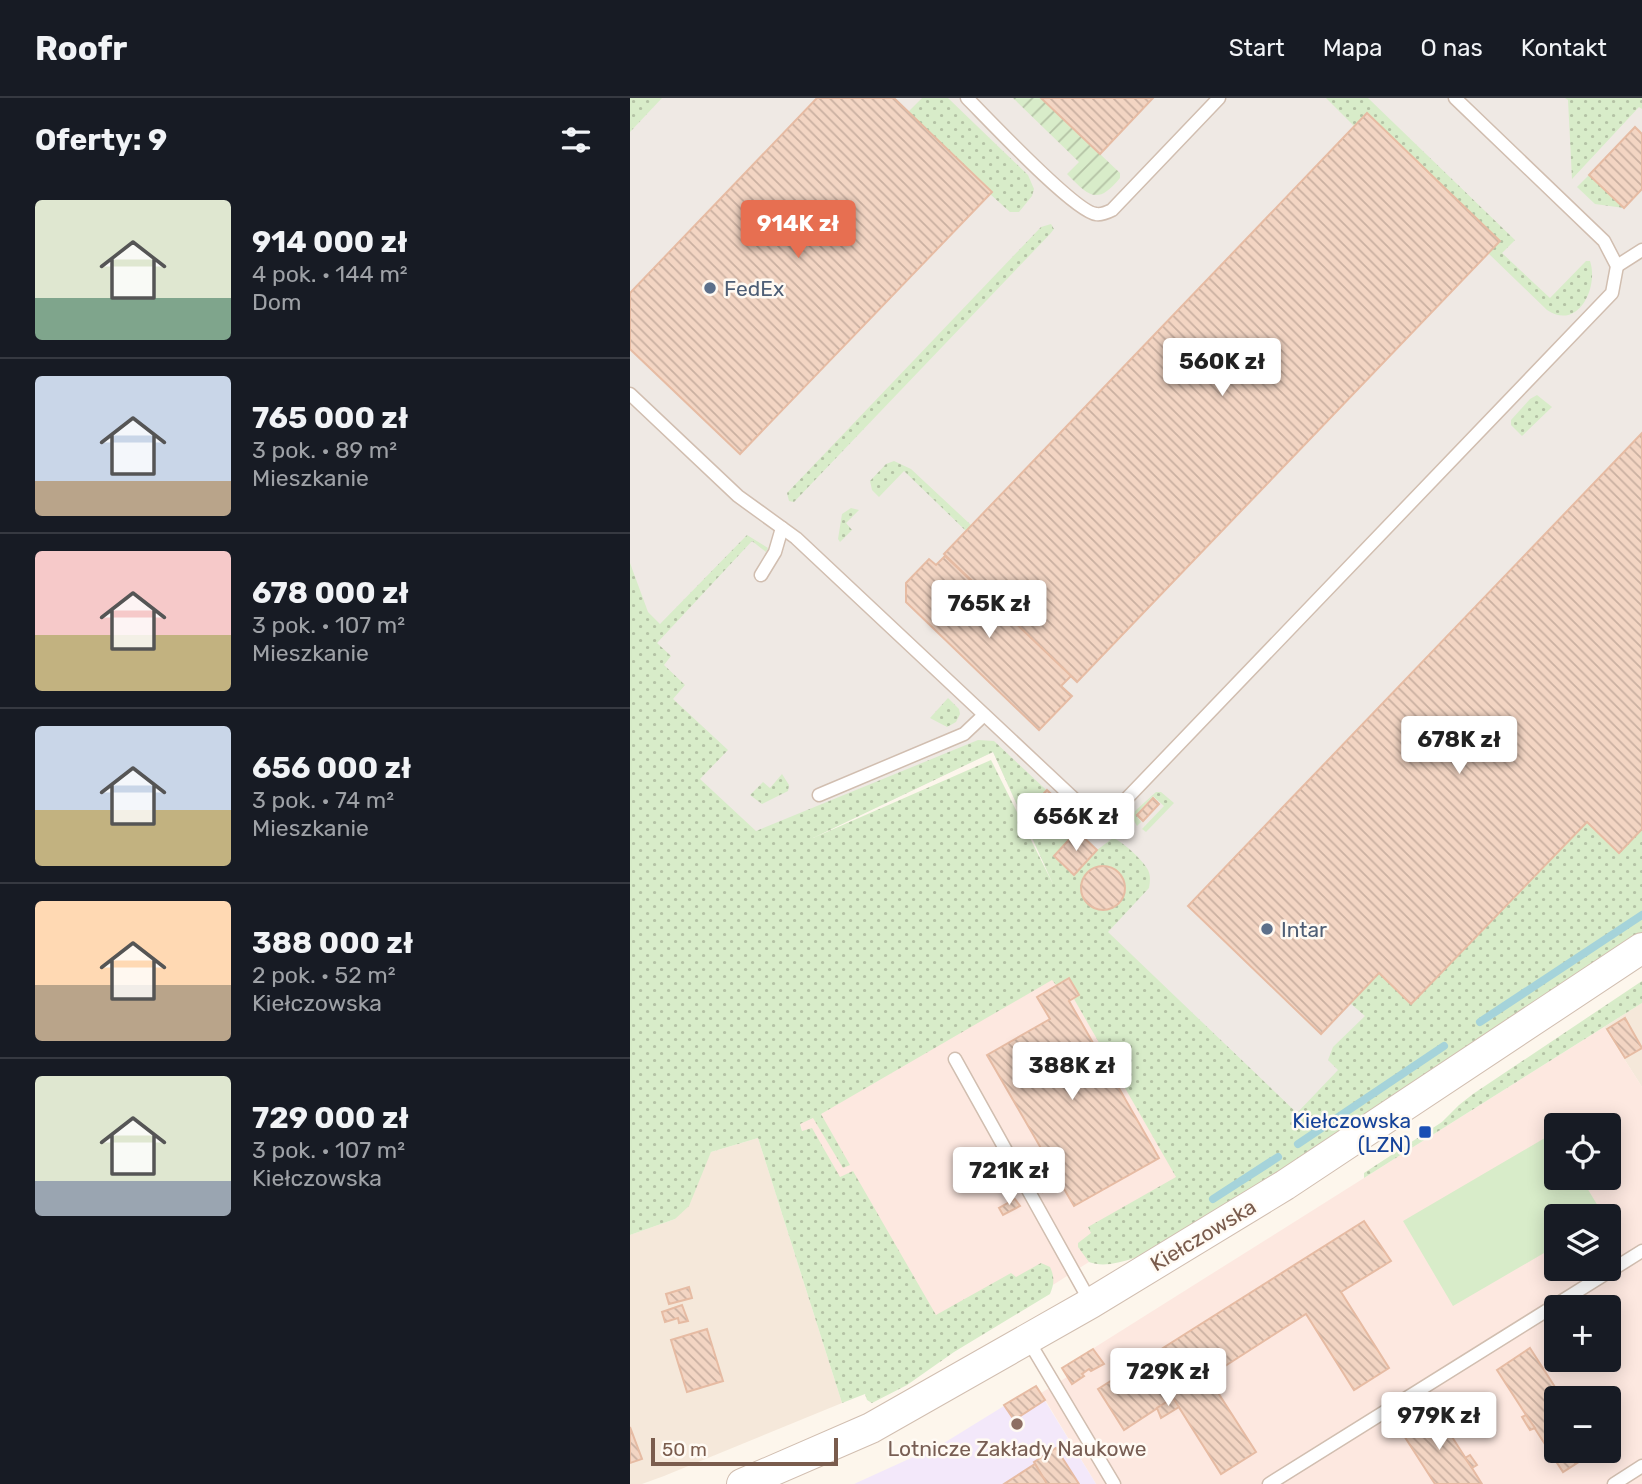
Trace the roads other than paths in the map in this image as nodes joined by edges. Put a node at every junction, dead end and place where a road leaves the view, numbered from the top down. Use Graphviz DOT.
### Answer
graph roads {
  1 [pos="967,98"];
  2 [pos="1219,98"];
  3 [pos="1455,98"];
  4 [pos="1642,250"];
  5 [pos="1618,266"];
  6 [pos="630,394"];
  7 [pos="782,528"];
  8 [pos="761,575"];
  9 [pos="984,715"];
  10 [pos="818,795"];
  11 [pos="1642,948"];
  12 [pos="955,1059"];
  13 [pos="1642,1251"];
  14 [pos="1091,1303"];
  15 [pos="1028,1340"];
  16 [pos="1642,1466"];
  17 [pos="742,1484"];
  18 [pos="1114,1484"];
  19 [pos="1269,1484"];
  20 [pos="1614,1484"];
  1 -- 2 [label="lane"];
  3 -- 5 [label="lane"];
  4 -- 5 [label="lane"];
  5 -- 9 [label="lane"];
  6 -- 7 [label="lane"];
  7 -- 8 [label="lane"];
  7 -- 9 [label="lane"];
  9 -- 10 [label="lane"];
  11 -- 14 [label="street, Kiełczowska"];
  12 -- 14 [label="lane"];
  13 -- 19 [label="lane"];
  14 -- 15 [label="street, Kiełczowska"];
  15 -- 17 [label="street, Kiełczowska"];
  15 -- 18 [label="lane"];
  16 -- 20 [label="lane"];
}
